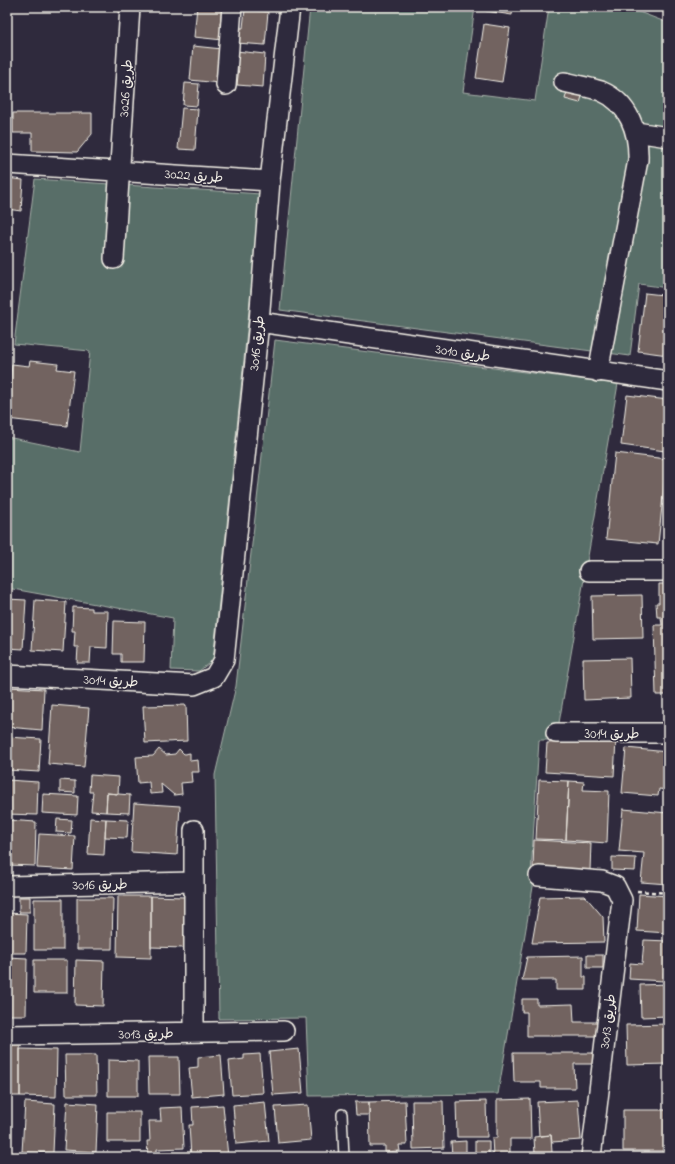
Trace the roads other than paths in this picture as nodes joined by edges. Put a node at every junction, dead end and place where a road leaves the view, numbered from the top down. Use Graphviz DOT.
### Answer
graph roads {
  1 [pos="130,7"];
  2 [pos="232,7"];
  3 [pos="290,7"];
  4 [pos="564,82"];
  5 [pos="226,85"];
  6 [pos="636,132"];
  7 [pos="668,137"];
  8 [pos="7,164"];
  9 [pos="119,170"];
  10 [pos="270,181"];
  11 [pos="114,259"];
  12 [pos="259,322"];
  13 [pos="598,372"];
  14 [pos="668,380"];
  15 [pos="589,571"];
  16 [pos="668,571"];
  17 [pos="7,675"];
  18 [pos="214,677"];
  19 [pos="556,733"];
  20 [pos="668,733"];
  21 [pos="194,830"];
  22 [pos="539,876"];
  23 [pos="194,882"];
  24 [pos="7,886"];
  25 [pos="284,1031"];
  26 [pos="194,1032"];
  27 [pos="7,1035"];
  28 [pos="342,1114"];
  29 [pos="344,1157"];
  30 [pos="591,1157"];
  1 -- 9 [label="street, طريق 3026"];
  2 -- 5 [label="street"];
  3 -- 10 [label="street, طريق 3016"];
  4 -- 6 [label="street"];
  6 -- 7 [label="street"];
  6 -- 13 [label="street"];
  8 -- 9 [label="street, طريق 3022"];
  9 -- 10 [label="street, طريق 3022"];
  9 -- 11 [label="street"];
  10 -- 12 [label="street, طريق 3016"];
  12 -- 13 [label="street, طريق 3010"];
  12 -- 18 [label="street, طريق 3016"];
  13 -- 14 [label="street, طريق 3010"];
  15 -- 16 [label="street"];
  17 -- 18 [label="street, طريق 3014"];
  19 -- 20 [label="street, طريق 3014"];
  21 -- 23 [label="street"];
  22 -- 30 [label="street, طريق 3013"];
  23 -- 24 [label="street, طريق 3016"];
  23 -- 26 [label="street"];
  25 -- 26 [label="street, طريق 3013"];
  26 -- 27 [label="street, طريق 3013"];
  28 -- 29 [label="lane"];
}
